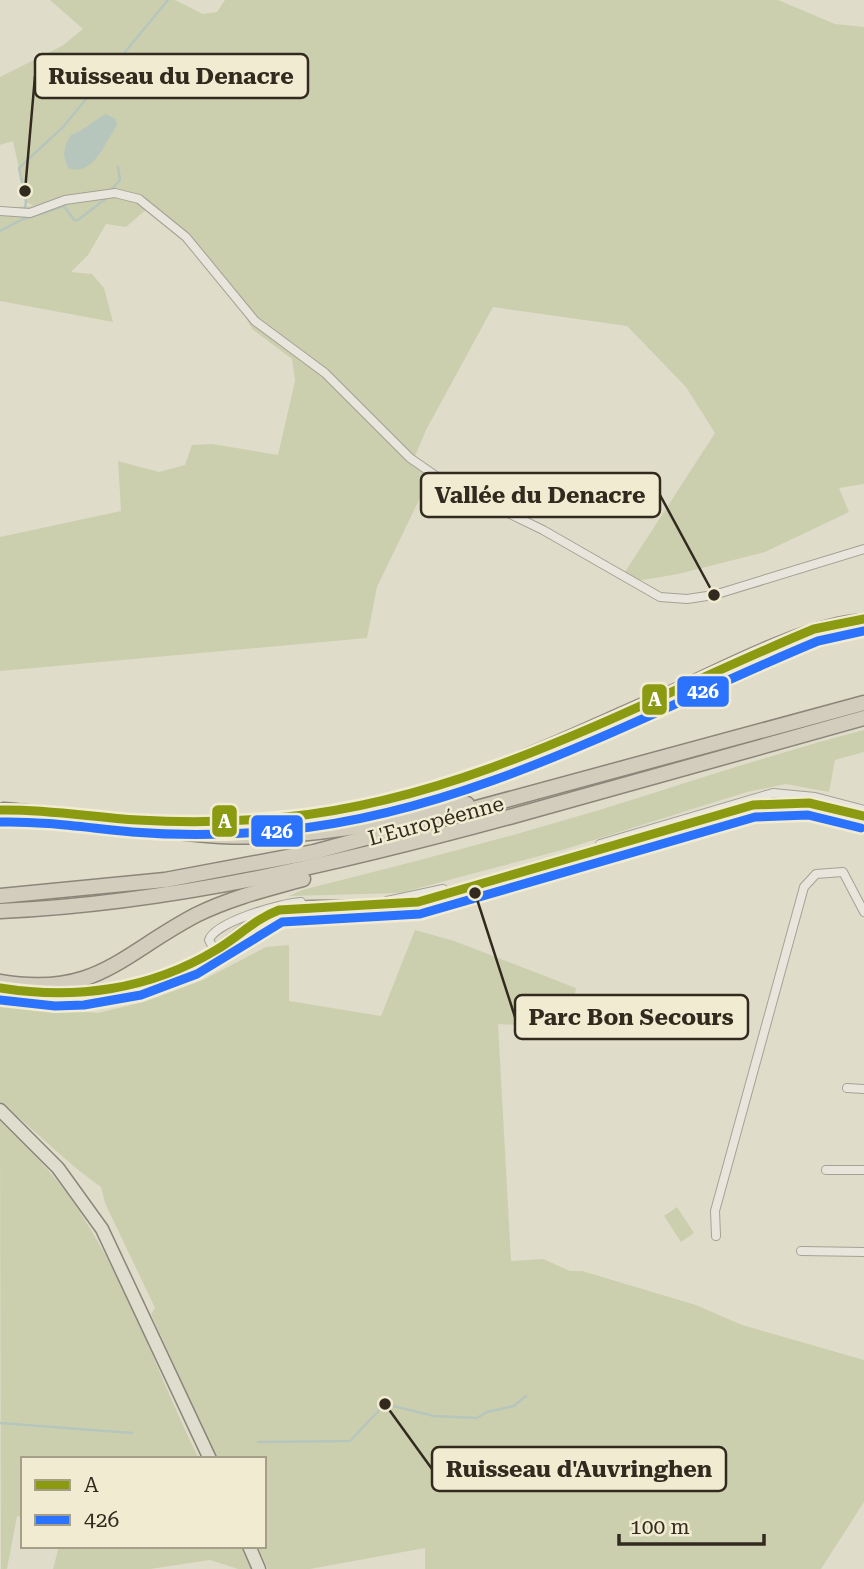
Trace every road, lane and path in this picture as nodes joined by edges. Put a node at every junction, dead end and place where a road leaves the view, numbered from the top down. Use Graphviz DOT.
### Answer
graph roads {
  1 [pos="0,211"];
  2 [pos="864,549"];
  3 [pos="864,619"];
  4 [pos="864,703"];
  5 [pos="864,718"];
  6 [pos="634,766"];
  7 [pos="2,810"];
  8 [pos="864,810"];
  9 [pos="864,816"];
  10 [pos="589,851"];
  11 [pos="337,862"];
  12 [pos="523,870"];
  13 [pos="0,896"];
  14 [pos="0,911"];
  15 [pos="864,912"];
  16 [pos="215,951"];
  17 [pos="0,982"];
  18 [pos="0,988"];
  19 [pos="848,1088"];
  20 [pos="864,1089"];
  21 [pos="0,1110"];
  22 [pos="826,1170"];
  23 [pos="864,1170"];
  24 [pos="716,1236"];
  25 [pos="801,1251"];
  26 [pos="864,1252"];
  27 [pos="209,1457"];
  28 [pos="250,1548"];
  29 [pos="259,1569"];
  1 -- 2 [label="street"];
  3 -- 7 [label="main road"];
  4 -- 6 [label="highway, L'Européenne"];
  5 -- 11 [label="highway, L'Européenne"];
  6 -- 7 [label="highway"];
  6 -- 13 [label="highway, L'Européenne"];
  8 -- 10 [label="street"];
  9 -- 10 [label="main road"];
  10 -- 12 [label="main road"];
  11 -- 14 [label="highway, L'Européenne"];
  11 -- 17 [label="highway"];
  12 -- 16 [label="main road"];
  12 -- 16 [label="street"];
  15 -- 24 [label="street"];
  16 -- 18 [label="main road"];
  19 -- 20 [label="street"];
  21 -- 27 [label="main road"];
  22 -- 23 [label="street"];
  25 -- 26 [label="street"];
  28 -- 29 [label="main road"];
}
